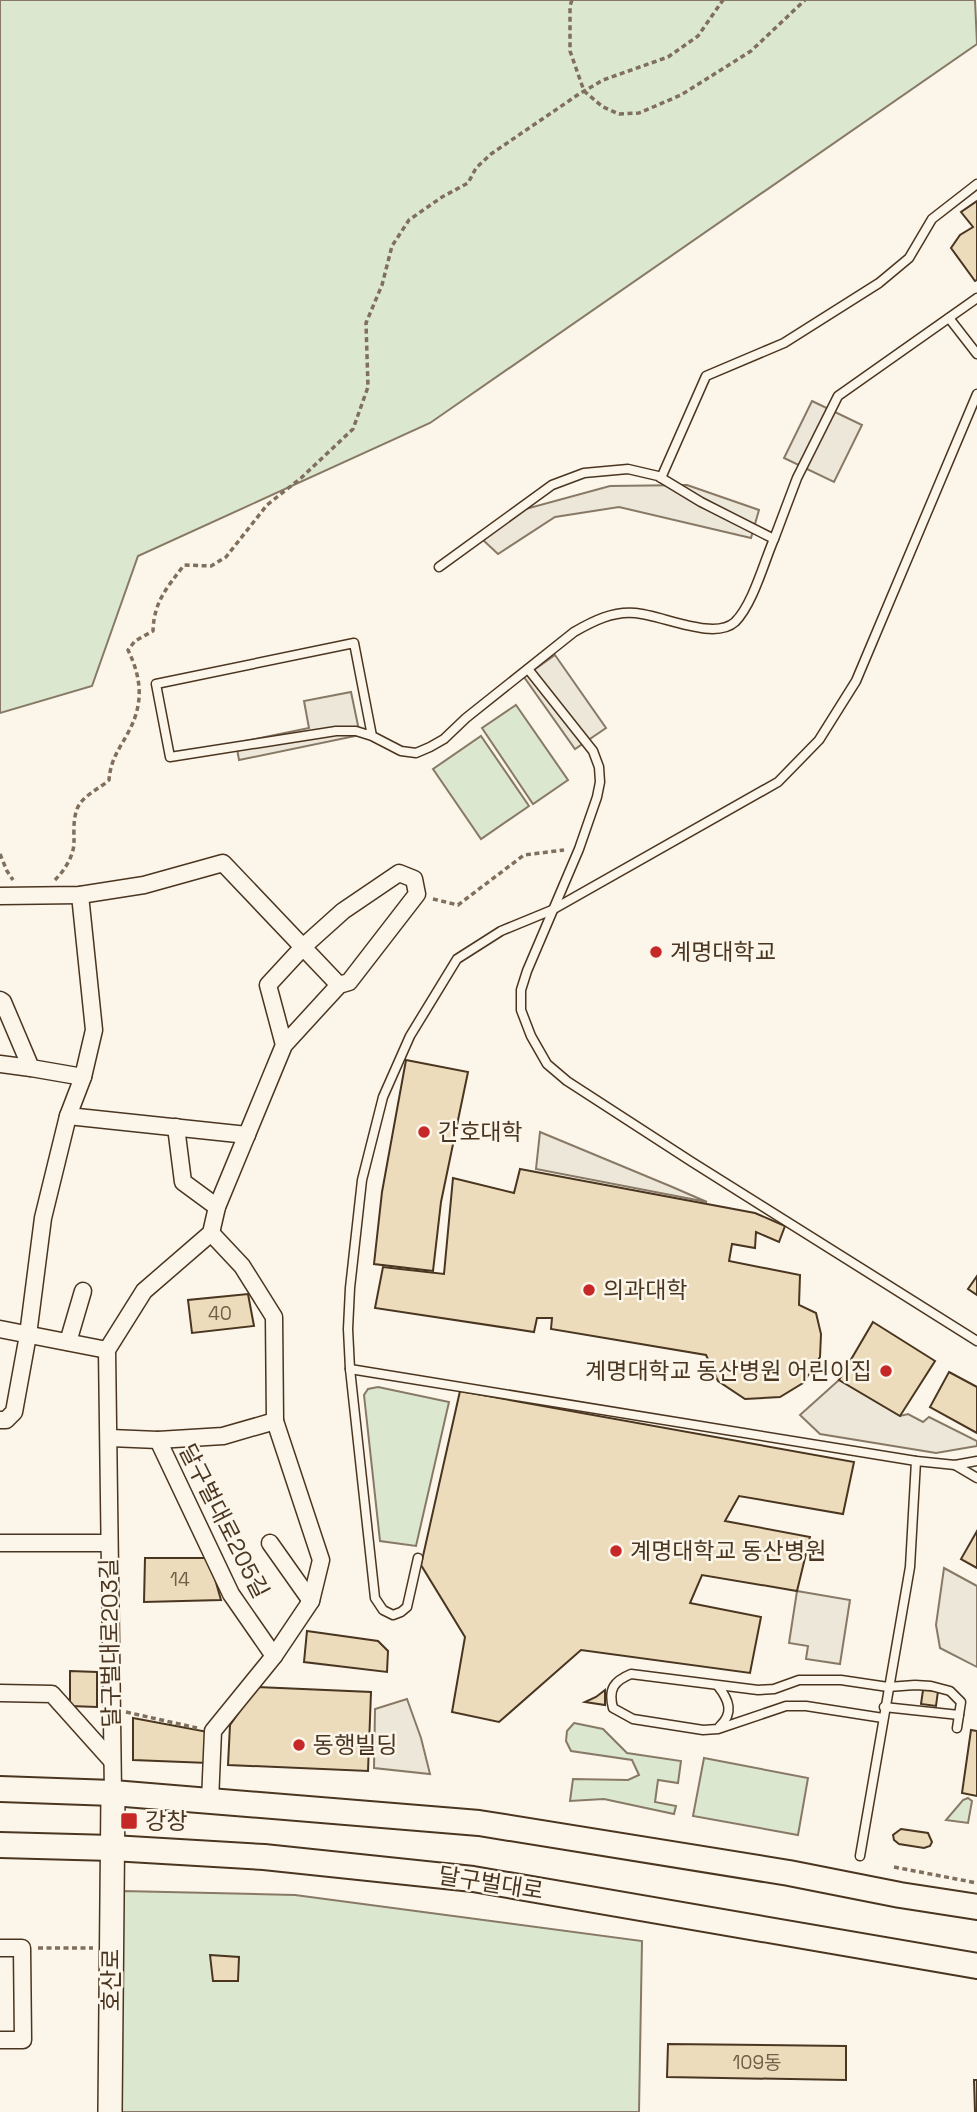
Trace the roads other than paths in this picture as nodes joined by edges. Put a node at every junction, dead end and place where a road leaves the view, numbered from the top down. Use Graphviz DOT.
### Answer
graph roads {
  1 [pos="977,184"];
  2 [pos="977,298"];
  3 [pos="949,318"];
  4 [pos="977,354"];
  5 [pos="977,394"];
  6 [pos="661,478"];
  7 [pos="775,539"];
  8 [pos="439,568"];
  9 [pos="528,669"];
  10 [pos="372,736"];
  11 [pos="80,895"];
  12 [pos="0,896"];
  13 [pos="552,910"];
  14 [pos="304,946"];
  15 [pos="339,985"];
  16 [pos="0,1000"];
  17 [pos="284,1045"];
  18 [pos="0,1064"];
  19 [pos="31,1068"];
  20 [pos="83,1077"];
  21 [pos="68,1116"];
  22 [pos="176,1127"];
  23 [pos="247,1135"];
  24 [pos="217,1207"];
  25 [pos="211,1233"];
  26 [pos="83,1291"];
  27 [pos="0,1329"];
  28 [pos="28,1335"];
  29 [pos="977,1341"];
  30 [pos="68,1342"];
  31 [pos="107,1350"];
  32 [pos="350,1369"];
  33 [pos="0,1420"];
  34 [pos="275,1421"];
  35 [pos="110,1438"];
  36 [pos="158,1440"];
  37 [pos="916,1461"];
  38 [pos="977,1461"];
  39 [pos="955,1465"];
  40 [pos="977,1478"];
  41 [pos="108,1543"];
  42 [pos="270,1543"];
  43 [pos="0,1544"];
  44 [pos="418,1558"];
  45 [pos="312,1601"];
  46 [pos="274,1656"];
  47 [pos="718,1686"];
  48 [pos="888,1687"];
  49 [pos="0,1693"];
  50 [pos="884,1707"];
  51 [pos="959,1715"];
  52 [pos="883,1718"];
  53 [pos="957,1728"];
  54 [pos="718,1729"];
  55 [pos="112,1761"];
  56 [pos="0,1789"];
  57 [pos="113,1793"];
  58 [pos="211,1801"];
  59 [pos="0,1845"];
  60 [pos="112,1848"];
  61 [pos="860,1856"];
  62 [pos="977,1907"];
  63 [pos="0,1948"];
  64 [pos="977,1966"];
  65 [pos="0,2040"];
  66 [pos="110,2112"];
  1 -- 6 [label="lane"];
  2 -- 3 [label="lane"];
  3 -- 4 [label="lane"];
  3 -- 7 [label="lane"];
  5 -- 13 [label="lane"];
  6 -- 7 [label="lane"];
  6 -- 8 [label="lane"];
  7 -- 9 [label="lane"];
  9 -- 10 [label="lane"];
  9 -- 13 [label="lane"];
  10 -- 10 [label="lane"];
  11 -- 12 [label="street"];
  11 -- 14 [label="street"];
  11 -- 20 [label="street"];
  13 -- 29 [label="lane"];
  13 -- 32 [label="lane"];
  14 -- 15 [label="street"];
  14 -- 15 [label="street"];
  14 -- 17 [label="street"];
  15 -- 17 [label="street"];
  16 -- 19 [label="street"];
  17 -- 23 [label="street"];
  18 -- 19 [label="street"];
  19 -- 20 [label="street"];
  20 -- 21 [label="street"];
  21 -- 22 [label="street"];
  21 -- 28 [label="street"];
  22 -- 23 [label="street"];
  22 -- 24 [label="street"];
  23 -- 24 [label="street"];
  24 -- 25 [label="street"];
  25 -- 31 [label="street"];
  25 -- 34 [label="street"];
  26 -- 30 [label="street"];
  27 -- 28 [label="street"];
  28 -- 30 [label="street"];
  28 -- 33 [label="street"];
  30 -- 31 [label="street"];
  31 -- 35 [label="street, 달구벌대로203길"];
  32 -- 37 [label="lane"];
  32 -- 44 [label="lane"];
  34 -- 36 [label="street"];
  34 -- 45 [label="street"];
  35 -- 36 [label="street"];
  35 -- 41 [label="street, 달구벌대로203길"];
  36 -- 46 [label="street, 달구벌대로205길"];
  37 -- 39 [label="lane"];
  37 -- 48 [label="lane"];
  38 -- 39 [label="lane"];
  39 -- 40 [label="lane"];
  41 -- 43 [label="street"];
  41 -- 55 [label="street, 달구벌대로203길"];
  42 -- 45 [label="street, 달구벌대로205길"];
  45 -- 46 [label="street"];
  46 -- 58 [label="street"];
  47 -- 48 [label="lane"];
  47 -- 54 [label="lane"];
  47 -- 54 [label="lane"];
  48 -- 50 [label="lane"];
  48 -- 51 [label="lane"];
  49 -- 55 [label="street"];
  50 -- 51 [label="lane"];
  50 -- 52 [label="lane"];
  51 -- 53 [label="lane"];
  52 -- 54 [label="lane"];
  52 -- 61 [label="lane"];
  55 -- 57 [label="street, 달구벌대로203길"];
  56 -- 57 [label="main road"];
  57 -- 58 [label="main road"];
  57 -- 60 [label="street, 달구벌대로203길"];
  58 -- 62 [label="main road"];
  59 -- 60 [label="main road, 달구벌대로"];
  60 -- 64 [label="main road, 달구벌대로"];
  60 -- 66 [label="street, 호산로"];
  63 -- 65 [label="street"];
}
